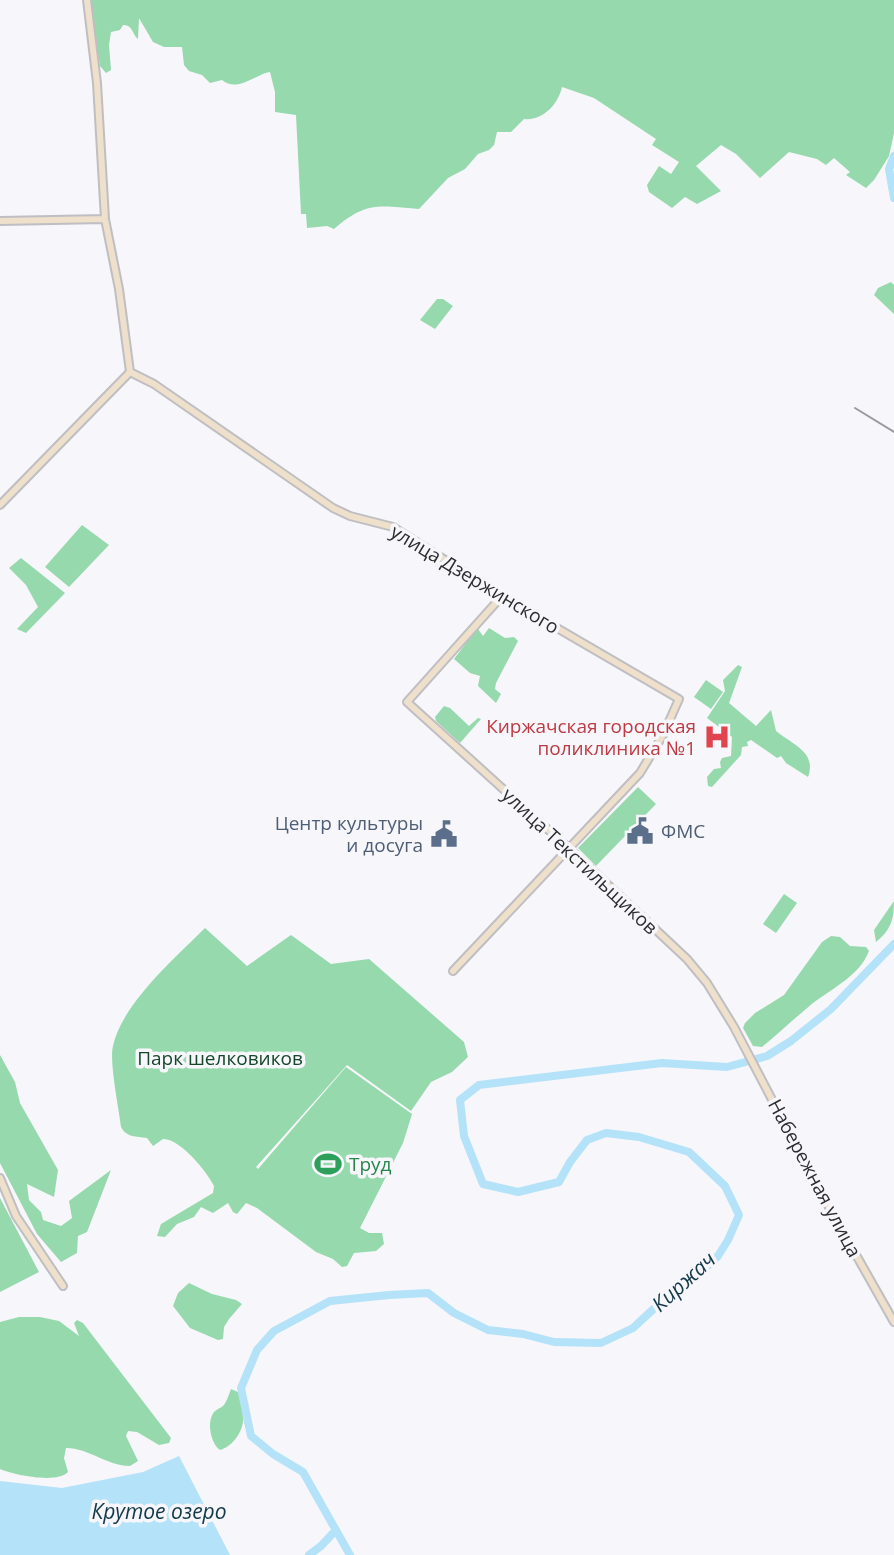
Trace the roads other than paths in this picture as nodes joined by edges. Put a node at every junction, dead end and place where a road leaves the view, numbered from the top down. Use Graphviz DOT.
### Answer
graph roads {
  1 [pos="87,0"];
  2 [pos="105,219"];
  3 [pos="0,222"];
  4 [pos="130,372"];
  5 [pos="0,505"];
  6 [pos="502,596"];
  7 [pos="569,848"];
  8 [pos="453,971"];
  9 [pos="737,1033"];
  10 [pos="0,1178"];
  11 [pos="63,1286"];
  12 [pos="894,1322"];
  1 -- 2 [label="street"];
  2 -- 3 [label="street"];
  2 -- 4 [label="street"];
  4 -- 5 [label="street"];
  4 -- 6 [label="street, улица Дзержинского"];
  6 -- 7 [label="street, улица Текстильщиков"];
  6 -- 7 [label="street, улица Дзержинского"];
  7 -- 8 [label="street"];
  7 -- 9 [label="street, улица Текстильщиков"];
  9 -- 12 [label="street, Набережная улица"];
  10 -- 11 [label="street"];
}
